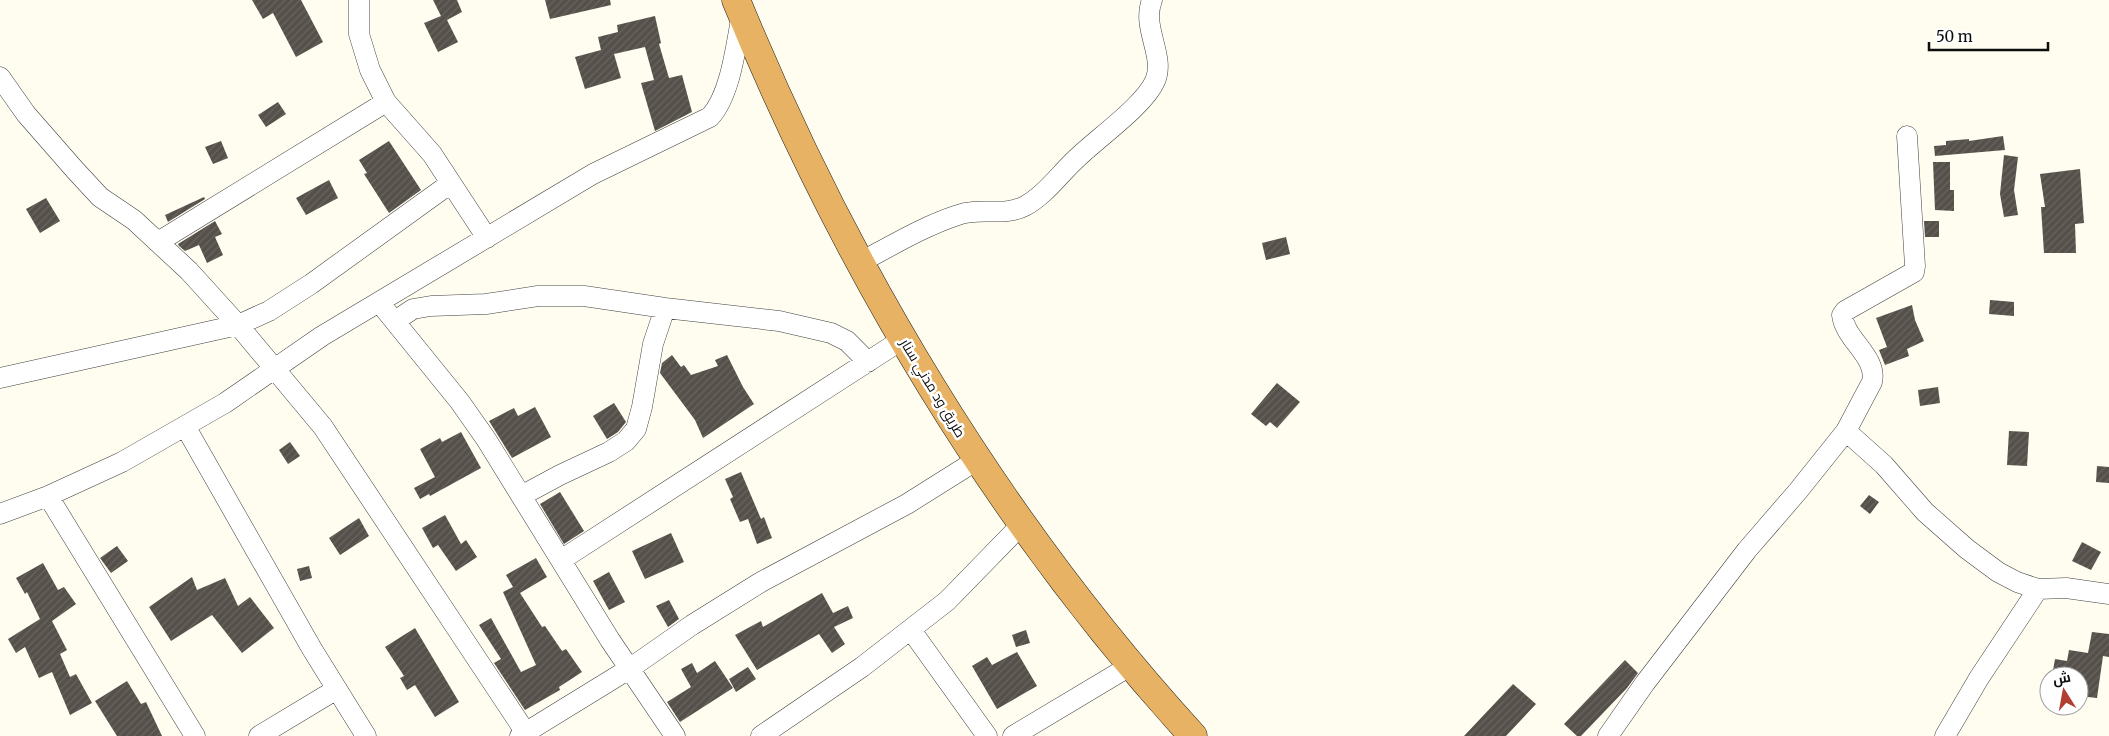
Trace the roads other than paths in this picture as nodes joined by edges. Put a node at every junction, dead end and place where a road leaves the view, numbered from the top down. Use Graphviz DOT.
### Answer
graph roads {
  1 [pos="359,0"];
  2 [pos="1152,0"];
  3 [pos="739,7"];
  4 [pos="0,77"];
  5 [pos="386,102"];
  6 [pos="1907,136"];
  7 [pos="451,183"];
  8 [pos="487,238"];
  9 [pos="158,242"];
  10 [pos="859,263"];
  11 [pos="379,302"];
  12 [pos="665,308"];
  13 [pos="395,320"];
  14 [pos="238,325"];
  15 [pos="903,338"];
  16 [pos="868,362"];
  17 [pos="275,368"];
  18 [pos="0,378"];
  19 [pos="185,426"];
  20 [pos="1846,430"];
  21 [pos="977,460"];
  22 [pos="48,496"];
  23 [pos="521,496"];
  24 [pos="0,514"];
  25 [pos="1021,525"];
  26 [pos="561,560"];
  27 [pos="2038,589"];
  28 [pos="2109,594"];
  29 [pos="911,630"];
  30 [pos="1130,666"];
  31 [pos="629,668"];
  32 [pos="337,689"];
  33 [pos="525,735"];
  34 [pos="195,736"];
  35 [pos="259,736"];
  36 [pos="366,736"];
  37 [pos="675,736"];
  38 [pos="761,736"];
  39 [pos="987,736"];
  40 [pos="1013,736"];
  41 [pos="1193,736"];
  42 [pos="1608,736"];
  43 [pos="1945,736"];
  1 -- 5 [label="street"];
  2 -- 10 [label="street"];
  3 -- 8 [label="street"];
  3 -- 10 [label="highway, طريق ود مدني سنار"];
  4 -- 9 [label="street"];
  5 -- 7 [label="street"];
  5 -- 9 [label="street"];
  6 -- 20 [label="street"];
  7 -- 8 [label="street"];
  7 -- 14 [label="street"];
  8 -- 11 [label="street"];
  9 -- 14 [label="street"];
  10 -- 15 [label="highway, طريق ود مدني سنار"];
  11 -- 13 [label="street"];
  11 -- 17 [label="street"];
  12 -- 13 [label="street"];
  12 -- 16 [label="street"];
  12 -- 23 [label="street"];
  13 -- 23 [label="street"];
  14 -- 17 [label="street"];
  14 -- 18 [label="street"];
  15 -- 16 [label="street"];
  15 -- 21 [label="highway, طريق ود مدني سنار"];
  16 -- 26 [label="street"];
  17 -- 19 [label="street"];
  17 -- 33 [label="street"];
  19 -- 22 [label="street"];
  19 -- 32 [label="street"];
  20 -- 27 [label="street"];
  20 -- 42 [label="street"];
  21 -- 25 [label="highway, طريق ود مدني سنار"];
  21 -- 31 [label="street"];
  22 -- 24 [label="street"];
  22 -- 34 [label="street"];
  23 -- 26 [label="street"];
  25 -- 29 [label="street"];
  25 -- 30 [label="highway, طريق ود مدني سنار"];
  26 -- 31 [label="street"];
  27 -- 28 [label="street"];
  27 -- 43 [label="street"];
  29 -- 38 [label="street"];
  29 -- 39 [label="street"];
  30 -- 40 [label="street"];
  30 -- 41 [label="highway, طريق ود مدني سنار"];
  31 -- 33 [label="street"];
  31 -- 37 [label="street"];
  32 -- 35 [label="street"];
  32 -- 36 [label="street"];
}
